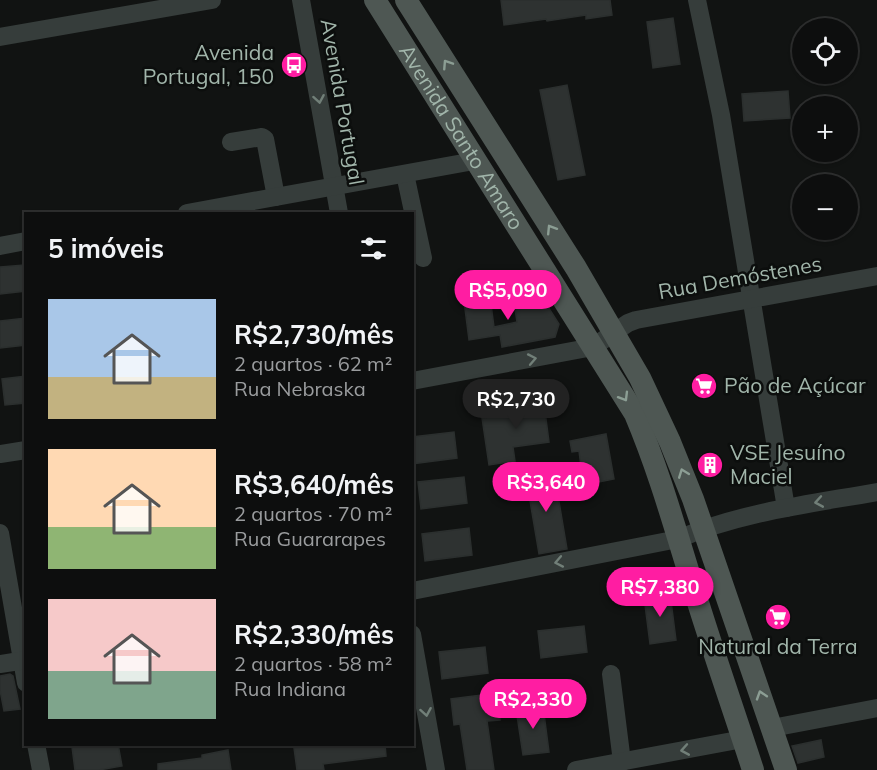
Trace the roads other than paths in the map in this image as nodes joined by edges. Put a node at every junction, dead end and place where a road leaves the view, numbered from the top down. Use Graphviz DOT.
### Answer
graph roads {
  1 [pos="212,0"];
  2 [pos="301,0"];
  3 [pos="375,0"];
  4 [pos="406,0"];
  5 [pos="697,0"];
  6 [pos="0,37"];
  7 [pos="231,142"];
  8 [pos="474,160"];
  9 [pos="405,174"];
  10 [pos="335,187"];
  11 [pos="276,197"];
  12 [pos="193,212"];
  13 [pos="339,212"];
  14 [pos="413,212"];
  15 [pos="414,216"];
  16 [pos="24,241"];
  17 [pos="0,246"];
  18 [pos="423,258"];
  19 [pos="877,276"];
  20 [pos="750,299"];
  21 [pos="614,333"];
  22 [pos="593,347"];
  23 [pos="414,381"];
  24 [pos="24,450"];
  25 [pos="0,454"];
  26 [pos="877,492"];
  27 [pos="786,508"];
  28 [pos="700,518"];
  29 [pos="0,533"];
  30 [pos="678,538"];
  31 [pos="414,591"];
  32 [pos="414,645"];
  33 [pos="23,660"];
  34 [pos="0,664"];
  35 [pos="611,674"];
  36 [pos="877,708"];
  37 [pos="772,728"];
  38 [pos="743,739"];
  39 [pos="36,746"];
  40 [pos="622,762"];
  41 [pos="41,770"];
  42 [pos="436,770"];
  43 [pos="576,770"];
  44 [pos="753,770"];
  45 [pos="786,770"];
  1 -- 6 [label="street"];
  2 -- 10 [label="street, Avenida Portugal, one-way"];
  3 -- 8 [label="main road, Avenida Santo Amaro"];
  21 -- 4 [label="main road, Avenida Santo Amaro, one-way"];
  5 -- 20 [label="street"];
  7 -- 11 [label="street"];
  8 -- 9 [label="street"];
  8 -- 22 [label="main road, Avenida Santo Amaro"];
  9 -- 10 [label="street"];
  9 -- 14 [label="street"];
  10 -- 11 [label="street"];
  10 -- 13 [label="street, Avenida Portugal"];
  11 -- 12 [label="street"];
  15 -- 18 [label="street"];
  16 -- 17 [label="street"];
  19 -- 20 [label="street, Rua Demóstenes"];
  20 -- 21 [label="street, Rua Demóstenes"];
  20 -- 27 [label="street"];
  21 -- 22 [label="street, Rua Demóstenes"];
  28 -- 21 [label="main road, Avenida Santo Amaro, one-way"];
  23 -- 22 [label="street, one-way"];
  22 -- 30 [label="main road, Avenida Santo Amaro, one-way"];
  24 -- 25 [label="street"];
  26 -- 27 [label="street, one-way"];
  27 -- 28 [label="street"];
  28 -- 30 [label="street"];
  37 -- 28 [label="main road, Avenida Santo Amaro, one-way"];
  29 -- 33 [label="street"];
  30 -- 31 [label="street, one-way"];
  30 -- 38 [label="main road, Avenida Santo Amaro"];
  32 -- 42 [label="street, one-way"];
  33 -- 34 [label="street"];
  35 -- 40 [label="street"];
  36 -- 37 [label="street"];
  37 -- 45 [label="main road, Avenida Santo Amaro"];
  38 -- 40 [label="street, one-way"];
  38 -- 44 [label="main road, Avenida Santo Amaro"];
  39 -- 41 [label="street"];
  40 -- 43 [label="street"];
}
